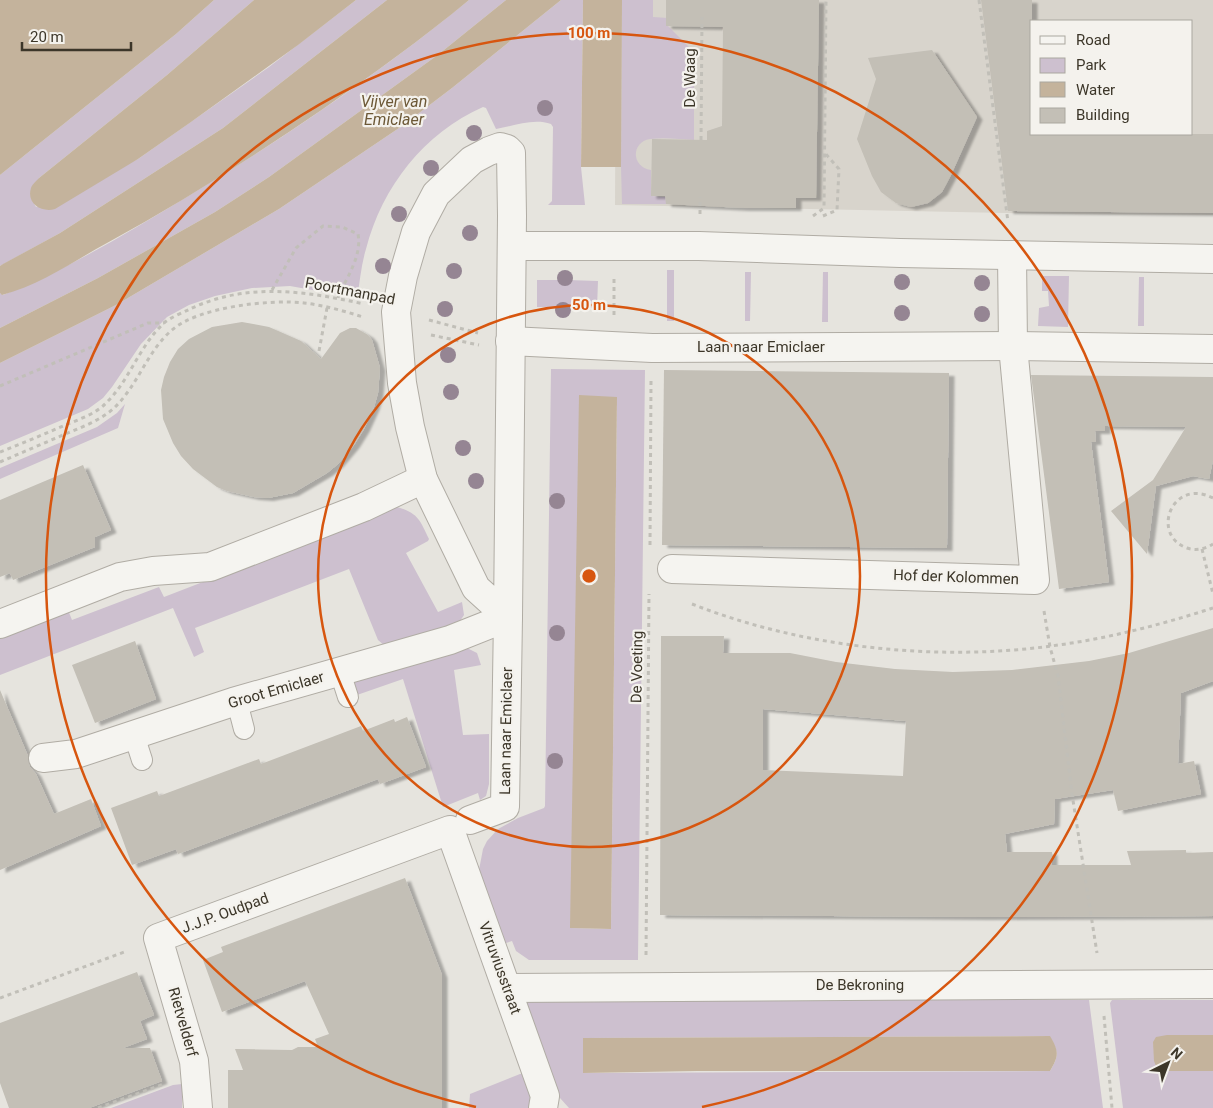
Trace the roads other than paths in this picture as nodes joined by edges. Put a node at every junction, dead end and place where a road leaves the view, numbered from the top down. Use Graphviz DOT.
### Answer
graph roads {
  1 [pos="512,246"];
  2 [pos="1012,255"];
  3 [pos="1213,259"];
  4 [pos="1013,346"];
  5 [pos="510,347"];
  6 [pos="1213,349"];
  7 [pos="423,479"];
  8 [pos="672,569"];
  9 [pos="508,617"];
  10 [pos="0,624"];
  11 [pos="340,672"];
  12 [pos="348,697"];
  13 [pos="237,702"];
  14 [pos="244,729"];
  15 [pos="43,758"];
  16 [pos="460,825"];
  17 [pos="158,938"];
  18 [pos="1213,984"];
  19 [pos="506,988"];
  20 [pos="198,1108"];
  21 [pos="543,1108"];
  1 -- 2 [label="street"];
  1 -- 5 [label="street, Laan naar Emiclaer"];
  1 -- 7 [label="street, Laan naar Emiclaer"];
  2 -- 3 [label="street"];
  2 -- 4 [label="street"];
  4 -- 5 [label="street, Laan naar Emiclaer"];
  4 -- 6 [label="street, Laan naar Emiclaer"];
  4 -- 8 [label="street, Hof der Kolommen"];
  5 -- 9 [label="street, Laan naar Emiclaer"];
  7 -- 9 [label="street, Laan naar Emiclaer"];
  7 -- 10 [label="street"];
  9 -- 11 [label="street, Groot Emiclaer"];
  9 -- 16 [label="street, Laan naar Emiclaer"];
  11 -- 12 [label="lane"];
  11 -- 13 [label="street, Groot Emiclaer"];
  13 -- 14 [label="lane"];
  13 -- 15 [label="street, Groot Emiclaer"];
  16 -- 17 [label="street, J.J.P. Oudpad"];
  16 -- 19 [label="street, Vitruviusstraat"];
  17 -- 20 [label="street, Rietvelderf"];
  18 -- 19 [label="street, De Bekroning"];
  19 -- 21 [label="street, Vitruviusstraat"];
}
